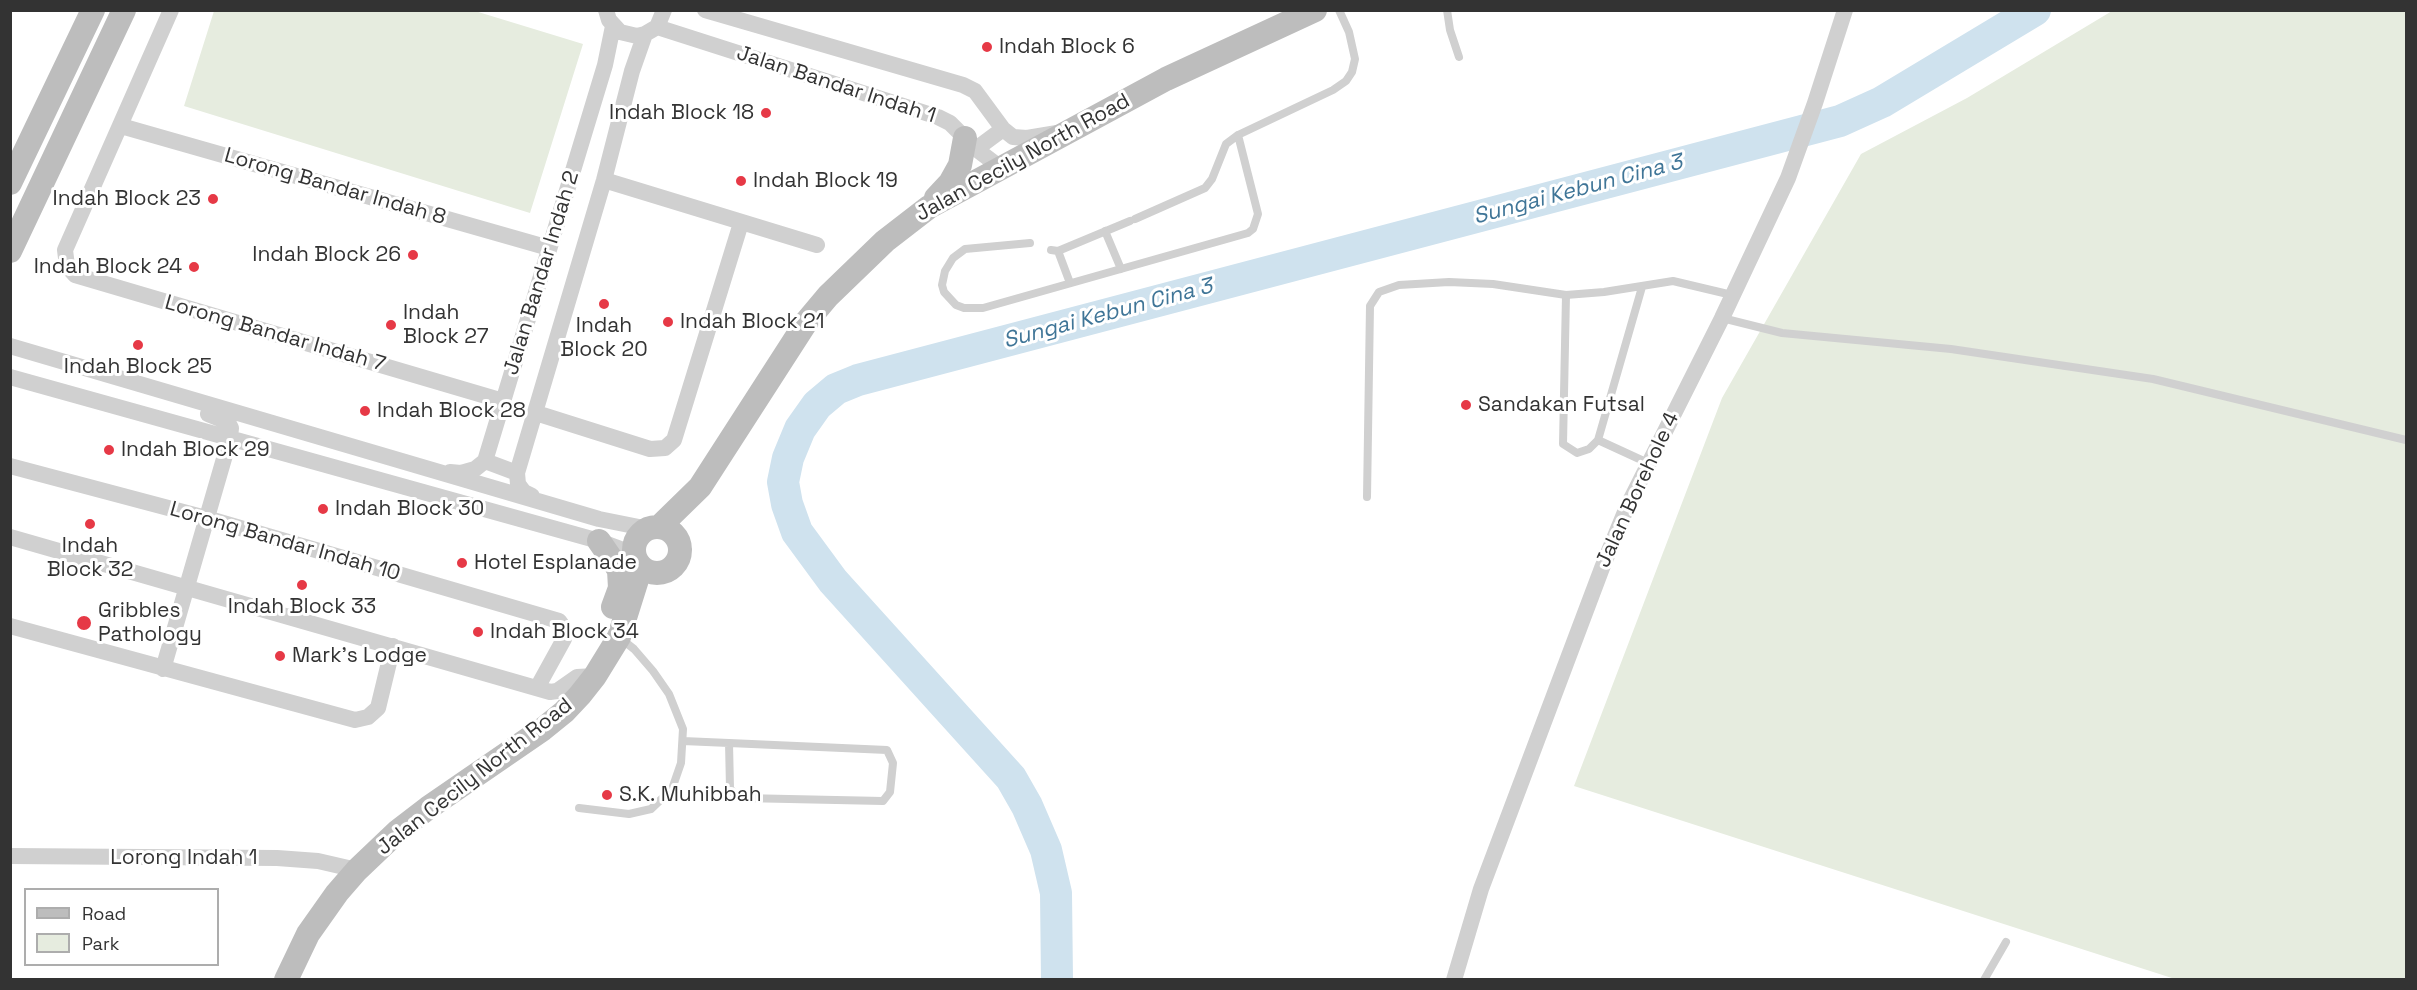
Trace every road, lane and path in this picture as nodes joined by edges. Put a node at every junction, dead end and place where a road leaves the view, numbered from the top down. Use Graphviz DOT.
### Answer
graph roads {
  1 [pos="93,10"];
  2 [pos="124,10"];
  3 [pos="171,10"];
  4 [pos="664,10"];
  5 [pos="705,10"];
  6 [pos="1315,10"];
  7 [pos="1339,10"];
  8 [pos="1447,10"];
  9 [pos="1845,10"];
  10 [pos="606,15"];
  11 [pos="651,31"];
  12 [pos="1459,57"];
  13 [pos="121,126"];
  14 [pos="1003,129"];
  15 [pos="1071,130"];
  16 [pos="1238,135"];
  17 [pos="971,144"];
  18 [pos="1001,168"];
  19 [pos="604,180"];
  20 [pos="10,183"];
  21 [pos="929,207"];
  22 [pos="741,223"];
  23 [pos="1105,231"];
  24 [pos="1030,243"];
  25 [pos="818,245"];
  26 [pos="549,248"];
  27 [pos="10,251"];
  28 [pos="1121,269"];
  29 [pos="1070,283"];
  30 [pos="1642,286"];
  31 [pos="1566,295"];
  32 [pos="1732,295"];
  33 [pos="1722,318"];
  34 [pos="10,346"];
  35 [pos="85,369"];
  36 [pos="10,377"];
  37 [pos="503,401"];
  38 [pos="536,413"];
  39 [pos="230,438"];
  40 [pos="1598,440"];
  41 [pos="2406,440"];
  42 [pos="485,461"];
  43 [pos="1648,463"];
  44 [pos="10,466"];
  45 [pos="428,469"];
  46 [pos="517,473"];
  47 [pos="1367,498"];
  48 [pos="554,506"];
  49 [pos="206,518"];
  50 [pos="661,531"];
  51 [pos="10,537"];
  52 [pos="599,541"];
  53 [pos="645,565"];
  54 [pos="185,588"];
  55 [pos="10,626"];
  56 [pos="620,634"];
  57 [pos="393,646"];
  58 [pos="163,669"];
  59 [pos="598,671"];
  60 [pos="537,688"];
  61 [pos="683,741"];
  62 [pos="729,743"];
  63 [pos="579,808"];
  64 [pos="10,856"];
  65 [pos="357,870"];
  66 [pos="2006,942"];
  67 [pos="1456,979"];
  68 [pos="286,980"];
  69 [pos="1984,980"];
  1 -- 20 [label="main road"];
  2 -- 27 [label="main road"];
  3 -- 13 [label="street"];
  4 -- 11 [label="street, Jalan Bandar Indah 2"];
  5 -- 14 [label="street, Jalan Bandar Indah 1"];
  6 -- 15 [label="main road, Jalan Cecily North Road"];
  7 -- 16 [label="lane"];
  8 -- 12 [label="lane"];
  9 -- 32 [label="street, Jalan Borehole 4"];
  10 -- 11 [label="street, Jalan Bandar Indah 1"];
  10 -- 26 [label="street, Jalan Bandar Indah 2"];
  11 -- 17 [label="street, Jalan Bandar Indah 1"];
  11 -- 19 [label="street, Jalan Bandar Indah 2"];
  13 -- 26 [label="street, Lorong Bandar Indah 8"];
  13 -- 37 [label="street, Lorong Bandar Indah 7"];
  14 -- 15 [label="street"];
  14 -- 17 [label="street"];
  15 -- 18 [label="main road, Jalan Cecily North Road"];
  16 -- 23 [label="lane"];
  16 -- 28 [label="lane"];
  17 -- 18 [label="street, Jalan Bandar Indah 1"];
  17 -- 21 [label="main road"];
  18 -- 21 [label="main road, Jalan Cecily North Road"];
  19 -- 22 [label="street"];
  19 -- 38 [label="street, Jalan Bandar Indah 2"];
  21 -- 50 [label="main road, Jalan Cecily North Road"];
  22 -- 25 [label="street"];
  22 -- 38 [label="street"];
  23 -- 28 [label="lane"];
  23 -- 29 [label="lane"];
  24 -- 29 [label="lane"];
  26 -- 37 [label="street, Jalan Bandar Indah 2"];
  28 -- 29 [label="lane"];
  30 -- 31 [label="lane"];
  30 -- 32 [label="lane"];
  30 -- 40 [label="lane"];
  31 -- 40 [label="lane"];
  31 -- 47 [label="lane"];
  32 -- 33 [label="street, Jalan Borehole 4"];
  33 -- 41 [label="lane"];
  33 -- 43 [label="street, Jalan Borehole 4"];
  34 -- 35 [label="street"];
  35 -- 39 [label="street"];
  35 -- 45 [label="street"];
  36 -- 39 [label="street"];
  37 -- 42 [label="street, Jalan Bandar Indah 2"];
  38 -- 46 [label="street, Jalan Bandar Indah 2"];
  39 -- 49 [label="street"];
  39 -- 52 [label="street"];
  40 -- 43 [label="lane"];
  42 -- 45 [label="street"];
  42 -- 46 [label="street"];
  43 -- 67 [label="street, Jalan Borehole 4"];
  44 -- 49 [label="street, Lorong Bandar Indah 10"];
  45 -- 48 [label="street"];
  46 -- 48 [label="street"];
  48 -- 50 [label="street"];
  49 -- 54 [label="street"];
  49 -- 60 [label="street, Lorong Bandar Indah 10"];
  50 -- 53 [label="main road"];
  50 -- 53 [label="main road"];
  51 -- 54 [label="street"];
  52 -- 53 [label="street"];
  52 -- 59 [label="main road"];
  53 -- 56 [label="main road, Jalan Cecily North Road"];
  54 -- 57 [label="street"];
  54 -- 58 [label="street"];
  55 -- 58 [label="street"];
  56 -- 59 [label="main road, Jalan Cecily North Road"];
  56 -- 61 [label="lane"];
  57 -- 58 [label="street"];
  57 -- 60 [label="street"];
  59 -- 60 [label="street"];
  59 -- 65 [label="main road, Jalan Cecily North Road"];
  61 -- 62 [label="lane"];
  61 -- 63 [label="lane"];
  62 -- 62 [label="lane"];
  64 -- 65 [label="street, Lorong Indah 1"];
  65 -- 68 [label="main road, Jalan Cecily North Road"];
  66 -- 69 [label="lane"];
}
